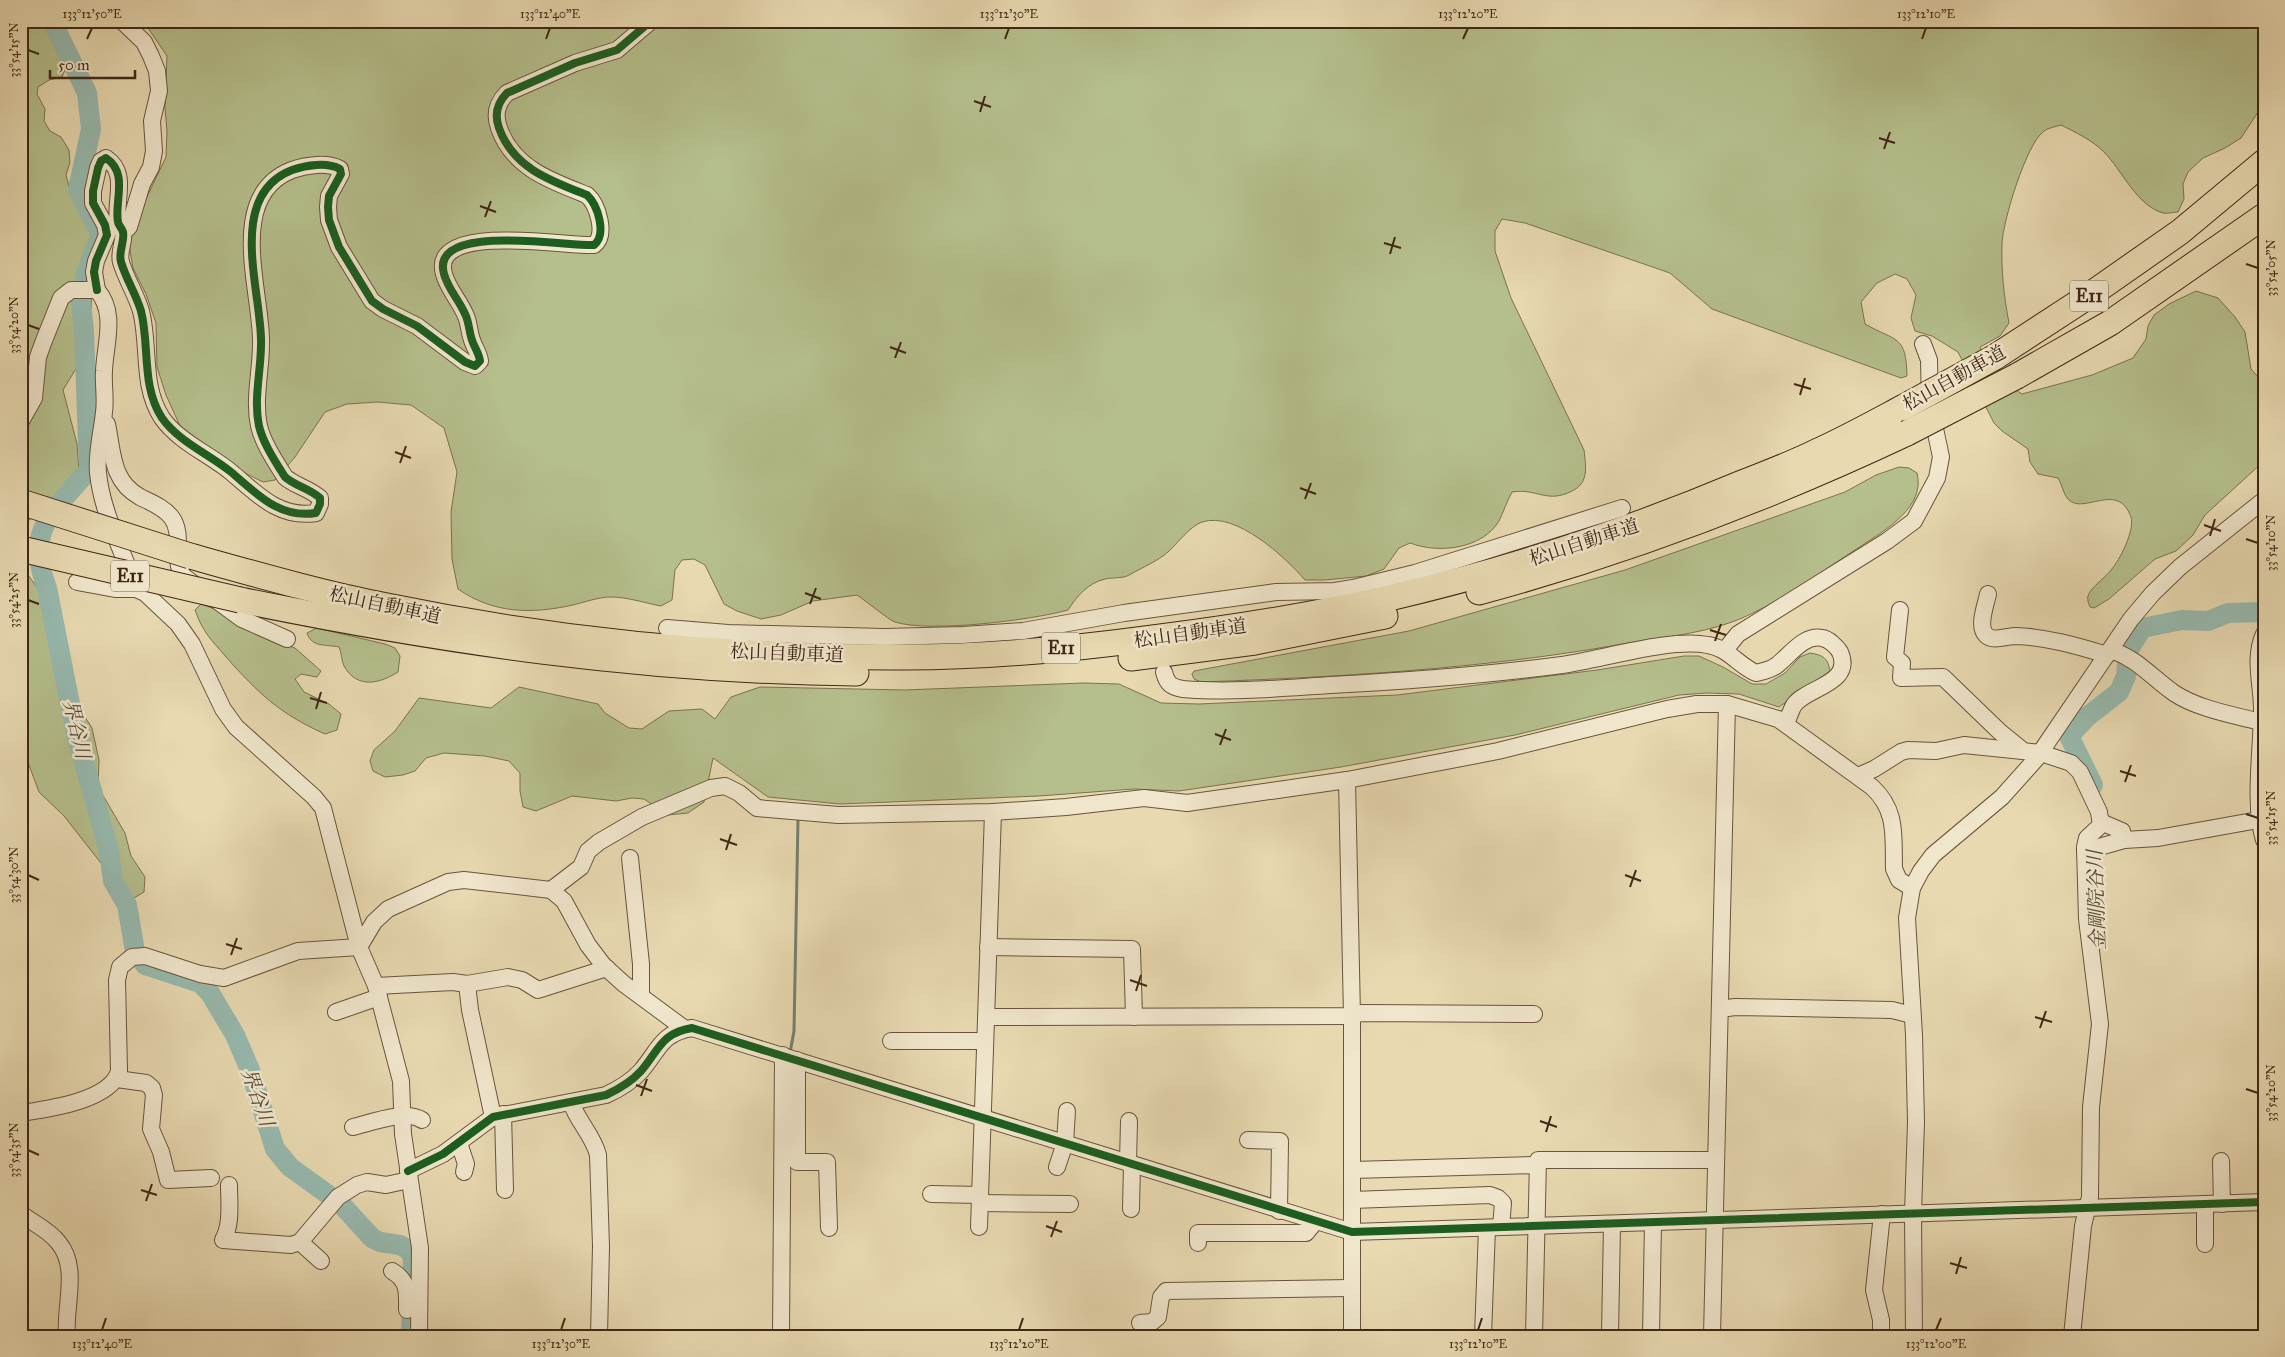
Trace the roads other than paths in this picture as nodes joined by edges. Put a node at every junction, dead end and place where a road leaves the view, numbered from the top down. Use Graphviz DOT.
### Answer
graph roads {
  1 [pos="122,21"];
  2 [pos="651,21"];
  3 [pos="2264,162"];
  4 [pos="2264,216"];
  5 [pos="123,232"];
  6 [pos="96,289"];
  7 [pos="1923,344"];
  8 [pos="104,412"];
  9 [pos="21,421"];
  10 [pos="2264,500"];
  11 [pos="21,502"];
  12 [pos="1622,508"];
  13 [pos="2264,512"];
  14 [pos="2245,514"];
  15 [pos="21,549"];
  16 [pos="77,582"];
  17 [pos="136,589"];
  18 [pos="1988,594"];
  19 [pos="1155,609"];
  20 [pos="1900,610"];
  21 [pos="1157,626"];
  22 [pos="667,628"];
  23 [pos="2264,634"];
  24 [pos="287,639"];
  25 [pos="1725,650"];
  26 [pos="2109,652"];
  27 [pos="1164,672"];
  28 [pos="2262,697"];
  29 [pos="1727,704"];
  30 [pos="2261,722"];
  31 [pos="1786,723"];
  32 [pos="2021,749"];
  33 [pos="2041,752"];
  34 [pos="1858,776"];
  35 [pos="1347,780"];
  36 [pos="993,812"];
  37 [pos="2262,820"];
  38 [pos="2114,830"];
  39 [pos="2264,840"];
  40 [pos="2090,850"];
  41 [pos="630,858"];
  42 [pos="1912,888"];
  43 [pos="551,890"];
  44 [pos="359,947"];
  45 [pos="988,947"];
  46 [pos="607,968"];
  47 [pos="467,984"];
  48 [pos="378,991"];
  49 [pos="641,996"];
  50 [pos="1720,1009"];
  51 [pos="336,1012"];
  52 [pos="1534,1014"];
  53 [pos="1912,1015"];
  54 [pos="1134,1016"];
  55 [pos="1352,1016"];
  56 [pos="986,1017"];
  57 [pos="685,1029"];
  58 [pos="891,1041"];
  59 [pos="985,1041"];
  60 [pos="790,1057"];
  61 [pos="117,1078"];
  62 [pos="571,1102"];
  63 [pos="1067,1111"];
  64 [pos="21,1114"];
  65 [pos="402,1115"];
  66 [pos="498,1116"];
  67 [pos="983,1117"];
  68 [pos="422,1120"];
  69 [pos="1129,1121"];
  70 [pos="353,1127"];
  71 [pos="1248,1140"];
  72 [pos="458,1143"];
  73 [pos="1065,1143"];
  74 [pos="1716,1160"];
  75 [pos="2221,1161"];
  76 [pos="1130,1164"];
  77 [pos="1538,1165"];
  78 [pos="1057,1167"];
  79 [pos="1352,1170"];
  80 [pos="464,1172"];
  81 [pos="409,1175"];
  82 [pos="211,1178"];
  83 [pos="229,1185"];
  84 [pos="505,1190"];
  85 [pos="931,1194"];
  86 [pos="980,1199"];
  87 [pos="1352,1200"];
  88 [pos="2264,1202"];
  89 [pos="1070,1204"];
  90 [pos="2213,1204"];
  91 [pos="2088,1208"];
  92 [pos="1131,1209"];
  93 [pos="1279,1211"];
  94 [pos="1913,1213"];
  95 [pos="21,1214"];
  96 [pos="1882,1214"];
  97 [pos="1714,1220"];
  98 [pos="1315,1222"];
  99 [pos="1653,1222"];
  100 [pos="1612,1224"];
  101 [pos="1540,1226"];
  102 [pos="1494,1227"];
  103 [pos="829,1228"];
  104 [pos="979,1228"];
  105 [pos="1352,1232"];
  106 [pos="300,1242"];
  107 [pos="1198,1243"];
  108 [pos="2204,1244"];
  109 [pos="321,1261"];
  110 [pos="392,1271"];
  111 [pos="412,1283"];
  112 [pos="1351,1288"];
  113 [pos="407,1310"];
  114 [pos="1148,1327"];
  115 [pos="66,1336"];
  116 [pos="419,1336"];
  117 [pos="599,1336"];
  118 [pos="781,1336"];
  119 [pos="1352,1336"];
  120 [pos="1483,1336"];
  121 [pos="1534,1336"];
  122 [pos="1543,1336"];
  123 [pos="1610,1336"];
  124 [pos="1651,1336"];
  125 [pos="1712,1336"];
  126 [pos="1881,1336"];
  127 [pos="1914,1336"];
  128 [pos="2072,1336"];
  1 -- 5 [label="street"];
  2 -- 5 [label="street"];
  3 -- 11 [label="highway, 松山自動車道 / E11, bridge"];
  4 -- 15 [label="highway, 松山自動車道 / E11, bridge"];
  5 -- 6 [label="street"];
  6 -- 8 [label="street"];
  6 -- 9 [label="street"];
  7 -- 25 [label="street"];
  8 -- 17 [label="street"];
  8 -- 24 [label="street"];
  10 -- 14 [label="street"];
  12 -- 19 [label="street"];
  13 -- 14 [label="street"];
  14 -- 26 [label="street"];
  16 -- 17 [label="street"];
  17 -- 44 [label="street"];
  18 -- 26 [label="street"];
  19 -- 21 [label="street"];
  19 -- 22 [label="street"];
  20 -- 32 [label="street"];
  23 -- 28 [label="street"];
  25 -- 27 [label="street"];
  25 -- 31 [label="street"];
  26 -- 30 [label="street"];
  26 -- 33 [label="street"];
  28 -- 30 [label="street"];
  29 -- 31 [label="street"];
  29 -- 35 [label="street"];
  29 -- 50 [label="street"];
  30 -- 37 [label="street"];
  31 -- 34 [label="street"];
  32 -- 33 [label="street"];
  32 -- 34 [label="street"];
  33 -- 38 [label="street"];
  33 -- 42 [label="street"];
  34 -- 42 [label="street"];
  35 -- 36 [label="street"];
  35 -- 55 [label="street"];
  36 -- 43 [label="street"];
  36 -- 45 [label="street"];
  37 -- 38 [label="street"];
  37 -- 39 [label="street"];
  38 -- 40 [label="street"];
  38 -- 40 [label="street"];
  40 -- 91 [label="street"];
  41 -- 49 [label="street"];
  42 -- 53 [label="street"];
  43 -- 44 [label="street"];
  43 -- 46 [label="street"];
  44 -- 48 [label="street"];
  44 -- 61 [label="street"];
  45 -- 54 [label="street"];
  45 -- 56 [label="street"];
  46 -- 47 [label="street"];
  46 -- 49 [label="street"];
  47 -- 48 [label="street"];
  47 -- 66 [label="street"];
  48 -- 51 [label="street"];
  48 -- 65 [label="street"];
  49 -- 57 [label="street"];
  50 -- 53 [label="street"];
  50 -- 74 [label="street"];
  52 -- 55 [label="street"];
  53 -- 94 [label="street"];
  54 -- 55 [label="street"];
  54 -- 56 [label="street"];
  55 -- 79 [label="street"];
  56 -- 59 [label="street"];
  57 -- 60 [label="street"];
  57 -- 62 [label="street"];
  58 -- 59 [label="street"];
  59 -- 67 [label="street"];
  60 -- 67 [label="street"];
  60 -- 103 [label="street"];
  60 -- 118 [label="street"];
  61 -- 64 [label="street"];
  61 -- 82 [label="street"];
  62 -- 66 [label="street"];
  62 -- 117 [label="street"];
  63 -- 73 [label="street"];
  65 -- 68 [label="street"];
  65 -- 70 [label="street"];
  65 -- 81 [label="street"];
  66 -- 72 [label="street"];
  66 -- 84 [label="street"];
  67 -- 73 [label="street"];
  67 -- 86 [label="street"];
  69 -- 76 [label="street"];
  71 -- 93 [label="street"];
  72 -- 80 [label="street"];
  72 -- 81 [label="street"];
  73 -- 76 [label="street"];
  73 -- 78 [label="street"];
  74 -- 77 [label="street"];
  74 -- 97 [label="street"];
  75 -- 90 [label="street"];
  76 -- 92 [label="street"];
  76 -- 93 [label="street"];
  77 -- 79 [label="street"];
  77 -- 101 [label="street"];
  79 -- 87 [label="street"];
  81 -- 106 [label="street"];
  81 -- 111 [label="street"];
  83 -- 106 [label="street"];
  85 -- 86 [label="street"];
  86 -- 89 [label="street"];
  86 -- 104 [label="street"];
  87 -- 102 [label="street"];
  87 -- 105 [label="street"];
  88 -- 90 [label="street"];
  90 -- 91 [label="street"];
  90 -- 108 [label="street"];
  91 -- 94 [label="street"];
  91 -- 128 [label="street"];
  93 -- 98 [label="street"];
  94 -- 96 [label="street"];
  94 -- 127 [label="street"];
  95 -- 115 [label="street"];
  96 -- 97 [label="street"];
  96 -- 126 [label="street"];
  97 -- 99 [label="street"];
  97 -- 125 [label="street"];
  98 -- 105 [label="street"];
  98 -- 107 [label="street"];
  99 -- 100 [label="street"];
  99 -- 124 [label="street"];
  100 -- 101 [label="street"];
  100 -- 123 [label="street"];
  101 -- 102 [label="street"];
  101 -- 121 [label="street"];
  101 -- 122 [label="street"];
  102 -- 105 [label="street"];
  102 -- 120 [label="street"];
  105 -- 112 [label="street"];
  106 -- 109 [label="street"];
  110 -- 111 [label="street"];
  111 -- 113 [label="street"];
  111 -- 116 [label="street"];
  112 -- 114 [label="street"];
  112 -- 119 [label="street"];
}
